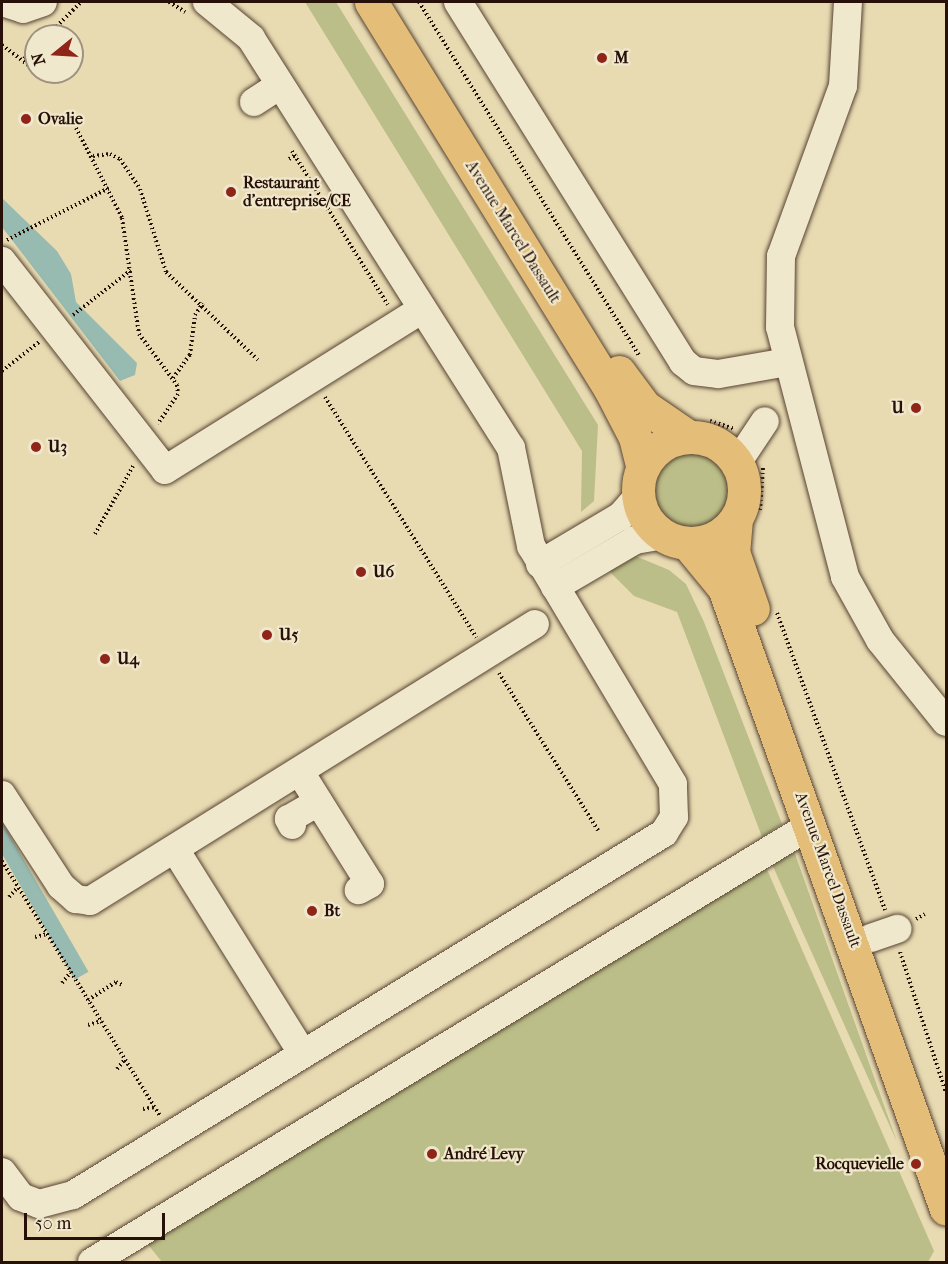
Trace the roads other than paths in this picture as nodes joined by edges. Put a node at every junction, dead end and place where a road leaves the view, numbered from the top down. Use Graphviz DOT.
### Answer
graph roads {
  1 [pos="2,2"];
  2 [pos="43,2"];
  3 [pos="370,2"];
  4 [pos="389,2"];
  5 [pos="458,2"];
  6 [pos="848,2"];
  7 [pos="198,8"];
  8 [pos="280,85"];
  9 [pos="254,102"];
  10 [pos="2,261"];
  11 [pos="410,317"];
  12 [pos="788,362"];
  13 [pos="698,429"];
  14 [pos="641,482"];
  15 [pos="748,517"];
  16 [pos="675,539"];
  17 [pos="547,575"];
  18 [pos="535,624"];
  19 [pos="946,722"];
  20 [pos="300,772"];
  21 [pos="2,795"];
  22 [pos="318,802"];
  23 [pos="292,825"];
  24 [pos="811,825"];
  25 [pos="176,851"];
  26 [pos="359,890"];
  27 [pos="302,1053"];
  28 [pos="946,1146"];
  29 [pos="2,1172"];
  30 [pos="946,1209"];
  31 [pos="92,1263"];
  1 -- 2 [label="lane"];
  3 -- 14 [label="main road, Avenue Marcel Dassault"];
  4 -- 13 [label="main road, Avenue Marcel Dassault"];
  5 -- 12 [label="lane"];
  6 -- 12 [label="lane"];
  7 -- 8 [label="lane"];
  8 -- 9 [label="lane"];
  8 -- 11 [label="lane"];
  10 -- 11 [label="lane"];
  11 -- 17 [label="lane"];
  12 -- 19 [label="lane"];
  13 -- 14 [label="main road"];
  13 -- 15 [label="main road, Avenue Marcel Dassault"];
  14 -- 16 [label="main road, Avenue Marcel Dassault"];
  14 -- 17 [label="lane"];
  15 -- 16 [label="main road"];
  15 -- 28 [label="main road, Avenue Marcel Dassault"];
  16 -- 17 [label="lane"];
  16 -- 24 [label="main road, Avenue Marcel Dassault"];
  17 -- 27 [label="lane"];
  18 -- 20 [label="lane"];
  20 -- 22 [label="lane"];
  20 -- 25 [label="lane"];
  21 -- 25 [label="lane"];
  22 -- 23 [label="lane"];
  22 -- 26 [label="lane"];
  24 -- 30 [label="main road, Avenue Marcel Dassault"];
  24 -- 31 [label="lane"];
  25 -- 27 [label="lane"];
  27 -- 29 [label="lane"];
}
